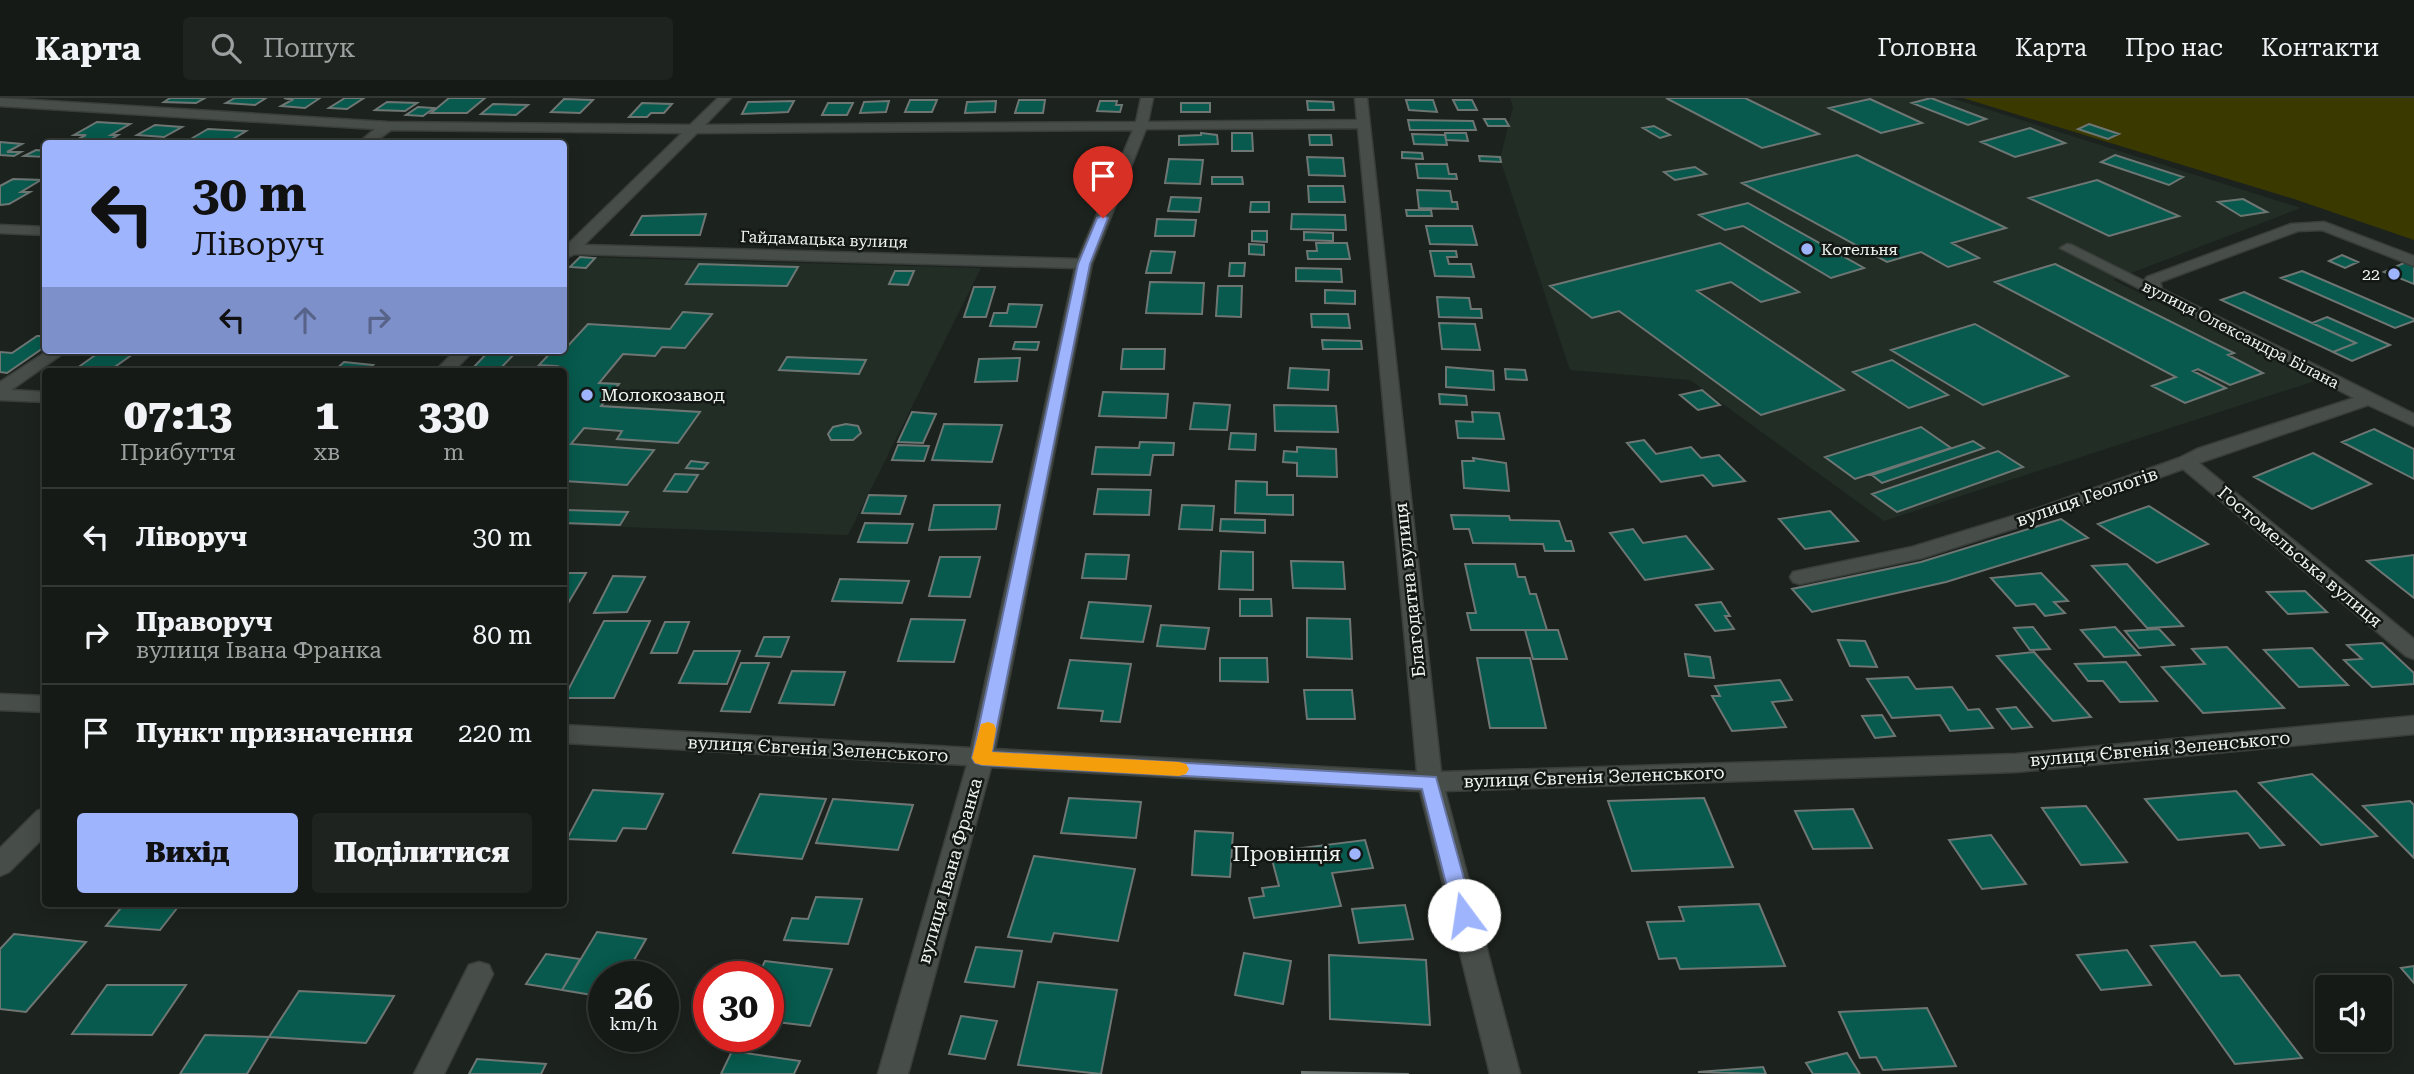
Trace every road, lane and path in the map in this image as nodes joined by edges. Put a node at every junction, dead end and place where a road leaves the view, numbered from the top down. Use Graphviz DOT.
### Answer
graph roads {
  1 [pos="725,98"];
  2 [pos="1147,98"];
  3 [pos="1361,98"];
  4 [pos="1,100"];
  5 [pos="1363,124"];
  6 [pos="388,126"];
  7 [pos="1141,126"];
  8 [pos="695,128"];
  9 [pos="369,140"];
  10 [pos="0,229"];
  11 [pos="42,231"];
  12 [pos="2067,248"];
  13 [pos="567,251"];
  14 [pos="567,252"];
  15 [pos="2414,261"];
  16 [pos="1084,264"];
  17 [pos="2154,290"];
  18 [pos="54,354"];
  19 [pos="462,354"];
  20 [pos="447,368"];
  21 [pos="0,392"];
  22 [pos="42,397"];
  23 [pos="2368,399"];
  24 [pos="2414,422"];
  25 [pos="2186,462"];
  26 [pos="1800,577"];
  27 [pos="2414,651"];
  28 [pos="0,702"];
  29 [pos="42,704"];
  30 [pos="2414,725"];
  31 [pos="567,734"];
  32 [pos="982,758"];
  33 [pos="1430,782"];
  34 [pos="42,822"];
  35 [pos="0,865"];
  36 [pos="479,974"];
  37 [pos="429,1074"];
  38 [pos="893,1074"];
  39 [pos="1505,1074"];
  1 -- 8 [label="street"];
  2 -- 7 [label="street, вулиця Івана Франка"];
  3 -- 5 [label="street, Благодатна вулиця"];
  4 -- 6 [label="street"];
  5 -- 7 [label="street"];
  5 -- 33 [label="street, Благодатна вулиця"];
  6 -- 8 [label="street"];
  6 -- 9 [label="street"];
  7 -- 8 [label="street"];
  7 -- 16 [label="street, вулиця Івана Франка"];
  8 -- 13 [label="street"];
  10 -- 11 [label="street"];
  12 -- 17 [label="street, вулиця Олександра Білана"];
  14 -- 16 [label="street, Гайдамацька вулиця"];
  15 -- 17 [label="street"];
  16 -- 32 [label="street, вулиця Івана Франка"];
  17 -- 23 [label="street, вулиця Олександра Білана"];
  18 -- 21 [label="street"];
  19 -- 20 [label="street"];
  21 -- 22 [label="street"];
  23 -- 24 [label="street, вулиця Олександра Білана"];
  23 -- 25 [label="street, вулиця Геологів"];
  25 -- 26 [label="street, вулиця Геологів"];
  25 -- 27 [label="street, Гостомельська вулиця"];
  28 -- 29 [label="street"];
  30 -- 33 [label="street, вулиця Євгенія Зеленського"];
  31 -- 32 [label="street, вулиця Євгенія Зеленського"];
  32 -- 33 [label="street, вулиця Євгенія Зеленського"];
  32 -- 38 [label="street, вулиця Івана Франка"];
  33 -- 39 [label="street, Благодатна вулиця"];
  34 -- 35 [label="street"];
  36 -- 37 [label="street"];
}
